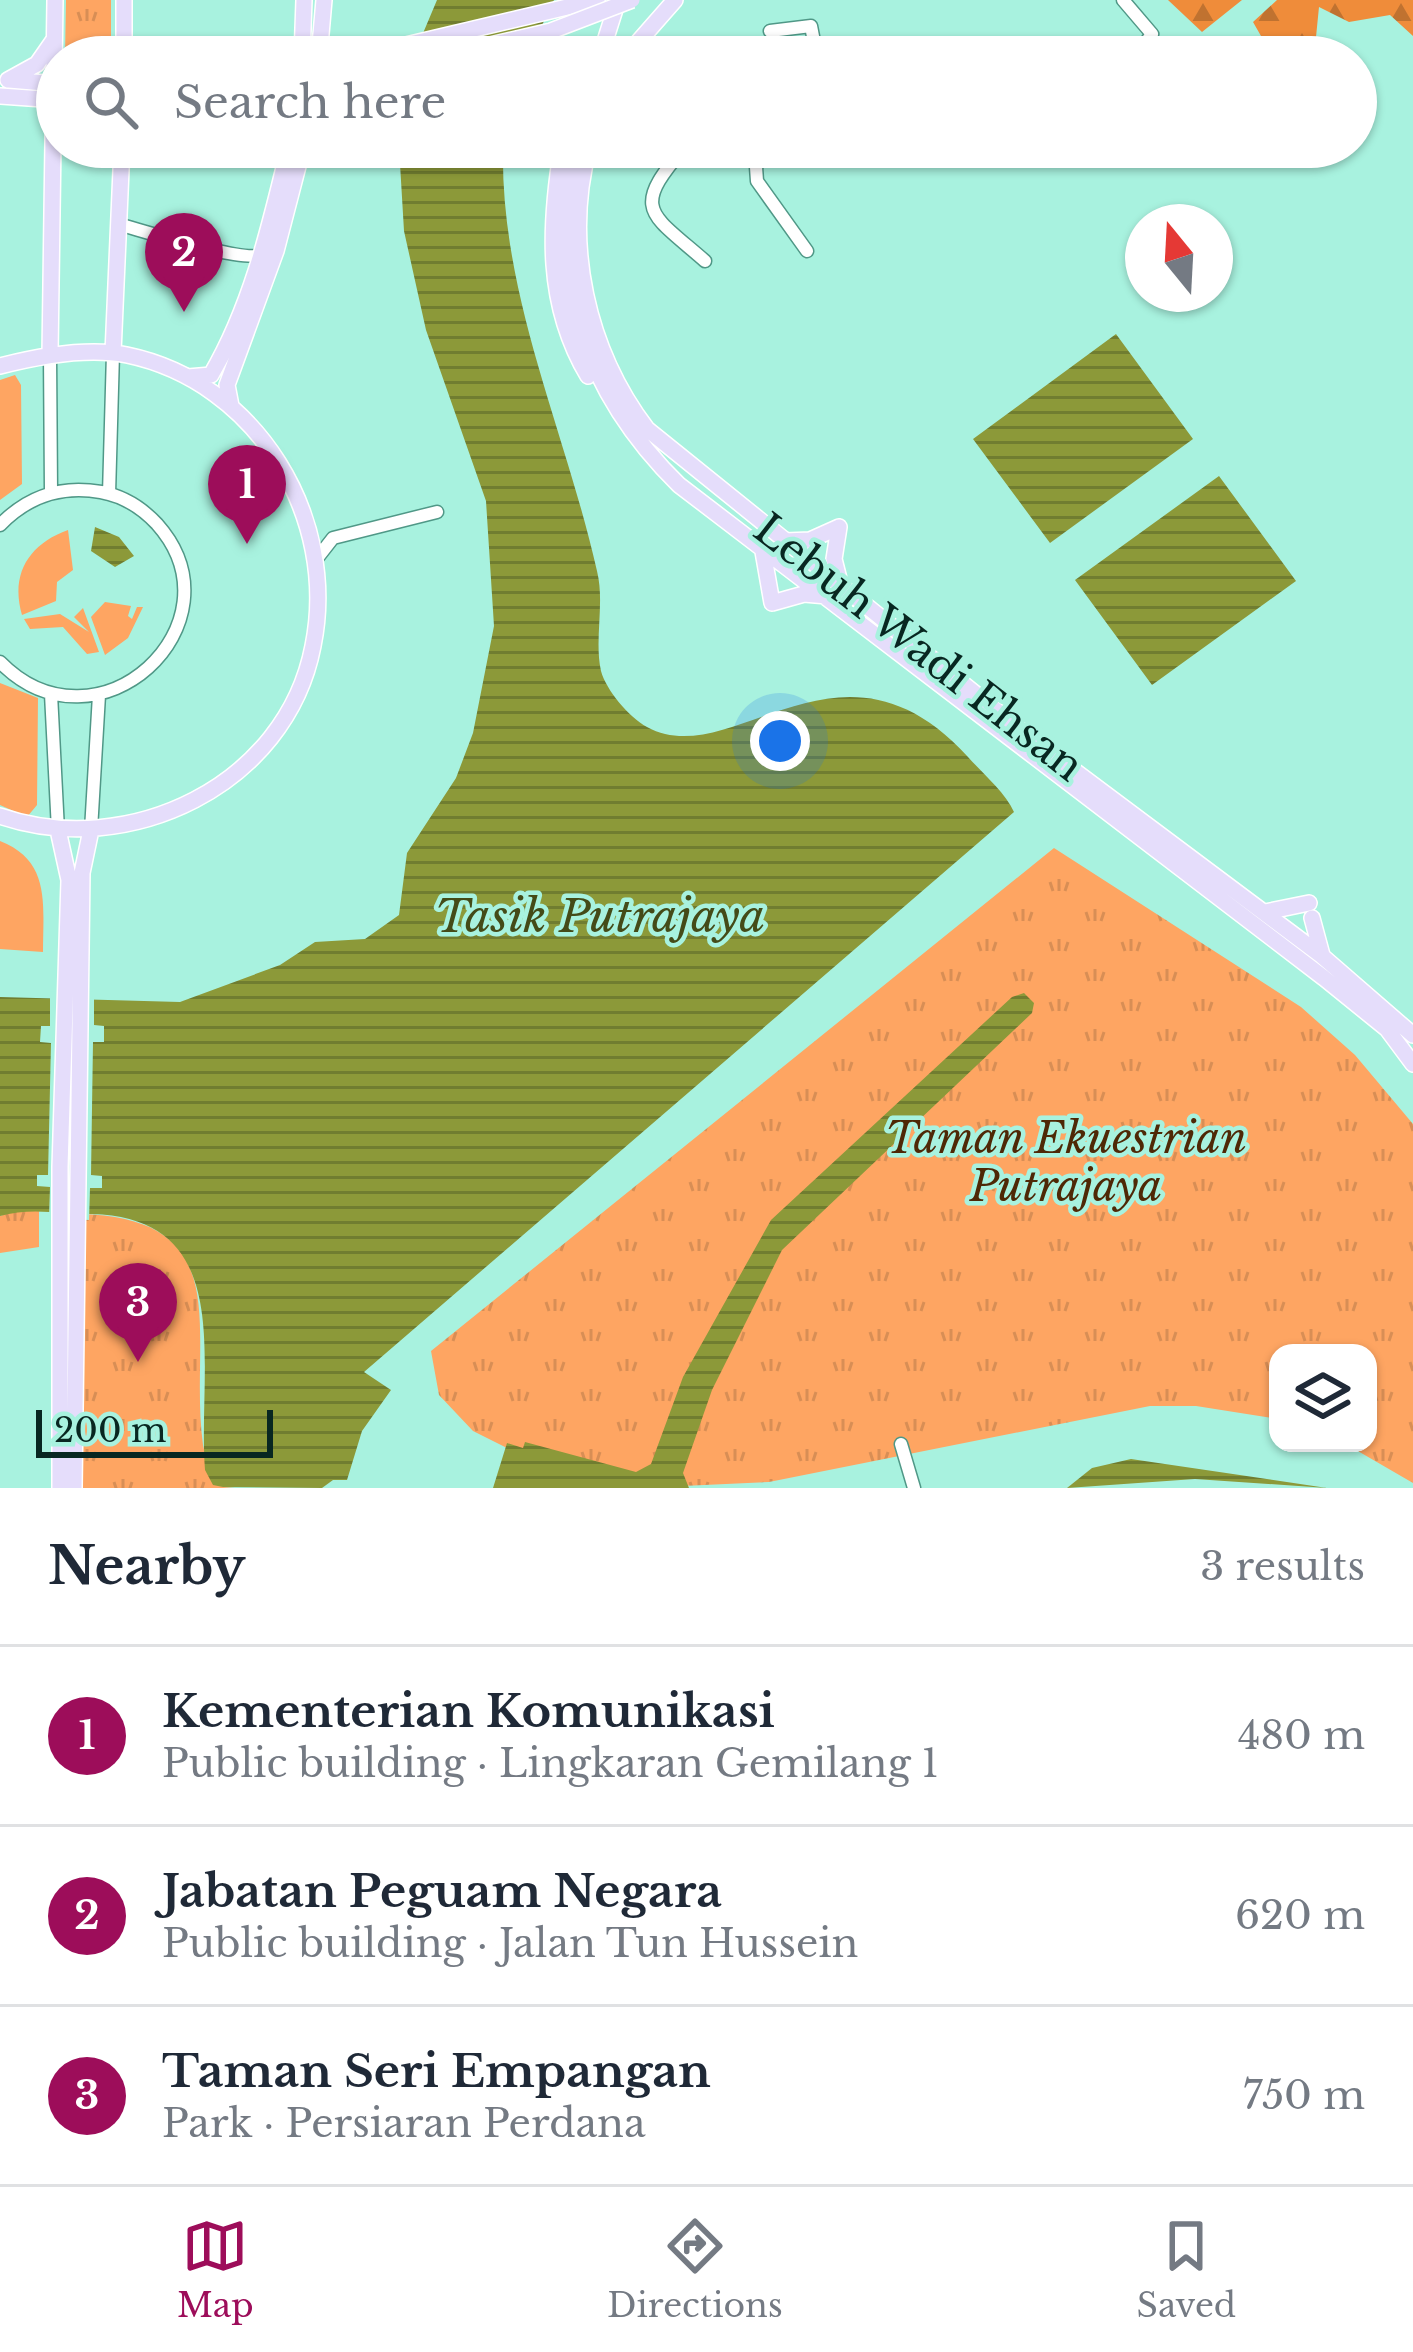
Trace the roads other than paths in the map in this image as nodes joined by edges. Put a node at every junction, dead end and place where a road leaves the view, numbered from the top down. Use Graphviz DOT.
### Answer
graph roads {
  1 [pos="55,0"];
  2 [pos="124,0"];
  3 [pos="304,0"];
  4 [pos="324,0"];
  5 [pos="597,0"];
  6 [pos="619,0"];
  7 [pos="632,0"];
  8 [pos="675,0"];
  9 [pos="1123,0"];
  10 [pos="770,31"];
  11 [pos="53,36"];
  12 [pos="125,36"];
  13 [pos="303,36"];
  14 [pos="321,36"];
  15 [pos="444,36"];
  16 [pos="530,36"];
  17 [pos="607,36"];
  18 [pos="643,36"];
  19 [pos="813,36"];
  20 [pos="1151,36"];
  21 [pos="36,65"];
  22 [pos="3,85"];
  23 [pos="36,89"];
  24 [pos="36,96"];
  25 [pos="27,98"];
  26 [pos="36,107"];
  27 [pos="52,168"];
  28 [pos="121,168"];
  29 [pos="284,168"];
  30 [pos="298,168"];
  31 [pos="559,168"];
  32 [pos="572,168"];
  33 [pos="586,168"];
  34 [pos="666,168"];
  35 [pos="756,168"];
  36 [pos="118,224"];
  37 [pos="807,251"];
  38 [pos="262,254"];
  39 [pos="234,258"];
  40 [pos="705,261"];
  41 [pos="251,283"];
  42 [pos="113,353"];
  43 [pos="50,355"];
  44 [pos="0,366"];
  45 [pos="185,377"];
  46 [pos="609,398"];
  47 [pos="231,406"];
  48 [pos="51,493"];
  49 [pos="110,494"];
  50 [pos="437,512"];
  51 [pos="307,522"];
  52 [pos="0,525"];
  53 [pos="333,538"];
  54 [pos="785,541"];
  55 [pos="762,546"];
  56 [pos="315,561"];
  57 [pos="835,590"];
  58 [pos="0,662"];
  59 [pos="51,694"];
  60 [pos="99,695"];
  61 [pos="6,818"];
  62 [pos="124,826"];
  63 [pos="58,830"];
  64 [pos="91,830"];
  65 [pos="82,873"];
  66 [pos="67,898"];
  67 [pos="1265,912"];
  68 [pos="1322,956"];
  69 [pos="73,957"];
  70 [pos="1413,1035"];
  71 [pos="1413,1064"];
  72 [pos="901,1444"];
  73 [pos="913,1482"];
  74 [pos="60,1488"];
  75 [pos="74,1488"];
  1 -- 11 [label="main road"];
  2 -- 12 [label="main road"];
  3 -- 13 [label="main road"];
  4 -- 14 [label="main road"];
  5 -- 15 [label="main road"];
  6 -- 17 [label="main road"];
  7 -- 16 [label="main road, bridge"];
  8 -- 18 [label="main road"];
  9 -- 20 [label="street"];
  10 -- 19 [label="street"];
  21 -- 22 [label="main road"];
  22 -- 23 [label="main road"];
  22 -- 25 [label="main road"];
  24 -- 25 [label="main road"];
  25 -- 26 [label="main road"];
  27 -- 43 [label="main road"];
  28 -- 36 [label="main road"];
  29 -- 38 [label="main road"];
  30 -- 47 [label="main road"];
  31 -- 46 [label="main road"];
  32 -- 46 [label="main road"];
  33 -- 54 [label="main road, Lebuh Wadi Ehsan"];
  34 -- 40 [label="street"];
  35 -- 37 [label="street"];
  36 -- 39 [label="street"];
  36 -- 42 [label="main road"];
  38 -- 39 [label="street"];
  38 -- 41 [label="main road"];
  39 -- 41 [label="street"];
  41 -- 45 [label="main road"];
  42 -- 43 [label="main road"];
  42 -- 45 [label="main road"];
  42 -- 49 [label="street"];
  43 -- 44 [label="main road"];
  43 -- 48 [label="street"];
  45 -- 47 [label="main road"];
  46 -- 55 [label="main road, Lebuh Wadi Ehsan"];
  47 -- 51 [label="main road"];
  48 -- 49 [label="street"];
  48 -- 52 [label="street"];
  49 -- 60 [label="street"];
  50 -- 53 [label="street"];
  51 -- 53 [label="street"];
  51 -- 56 [label="main road"];
  53 -- 56 [label="street"];
  54 -- 57 [label="main road, Lebuh Wadi Ehsan"];
  54 -- 57 [label="main road"];
  55 -- 57 [label="main road, Lebuh Wadi Ehsan"];
  55 -- 57 [label="main road"];
  56 -- 62 [label="main road"];
  57 -- 67 [label="main road, Lebuh Wadi Ehsan"];
  57 -- 71 [label="main road, Lebuh Wadi Ehsan"];
  58 -- 59 [label="street"];
  59 -- 60 [label="street"];
  59 -- 63 [label="street"];
  60 -- 64 [label="street"];
  61 -- 63 [label="main road"];
  61 -- 66 [label="main road"];
  62 -- 64 [label="main road"];
  62 -- 65 [label="main road"];
  63 -- 64 [label="main road"];
  63 -- 66 [label="main road"];
  64 -- 65 [label="main road"];
  65 -- 69 [label="main road"];
  66 -- 69 [label="main road"];
  67 -- 68 [label="main road, Lebuh Wadi Ehsan"];
  67 -- 68 [label="main road"];
  68 -- 70 [label="main road, Lebuh Wadi Ehsan"];
  69 -- 74 [label="main road"];
  69 -- 75 [label="main road"];
  72 -- 73 [label="street"];
}
